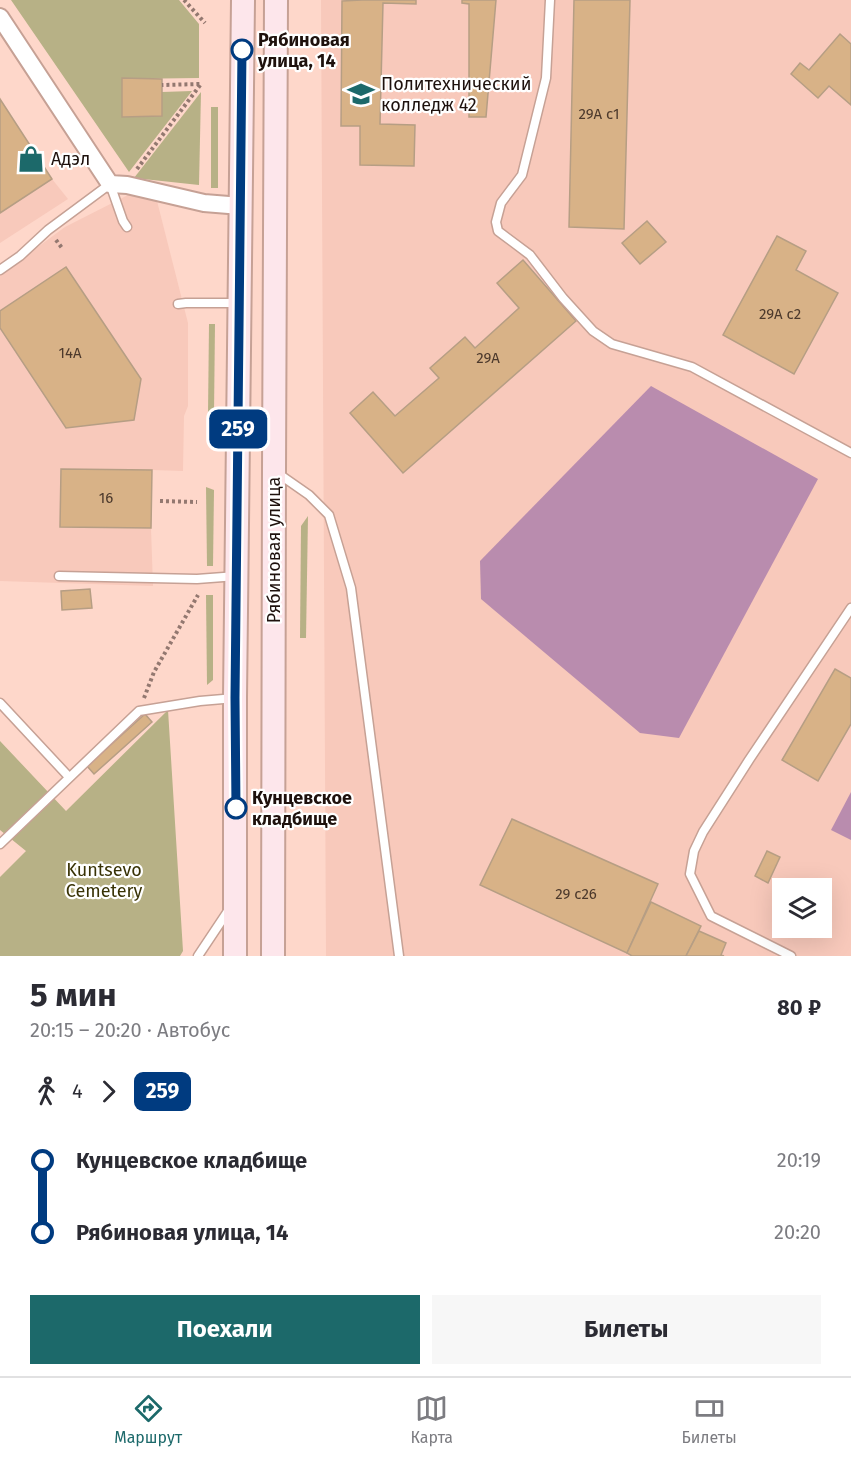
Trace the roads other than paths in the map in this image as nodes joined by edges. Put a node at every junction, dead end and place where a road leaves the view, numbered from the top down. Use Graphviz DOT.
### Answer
graph roads {
  1 [pos="243,0"];
  2 [pos="276,0"];
  3 [pos="550,0"];
  4 [pos="0,17"];
  5 [pos="118,185"];
  6 [pos="241,206"];
  7 [pos="127,227"];
  8 [pos="0,270"];
  9 [pos="240,303"];
  10 [pos="178,304"];
  11 [pos="851,453"];
  12 [pos="273,470"];
  13 [pos="59,576"];
  14 [pos="237,576"];
  15 [pos="851,608"];
  16 [pos="235,698"];
  17 [pos="0,703"];
  18 [pos="69,777"];
  19 [pos="0,844"];
  20 [pos="235,900"];
  21 [pos="198,956"];
  22 [pos="235,956"];
  23 [pos="273,956"];
  24 [pos="399,956"];
  25 [pos="791,956"];
  1 -- 6 [label="main road, Рябиновая улица"];
  2 -- 12 [label="main road, Рябиновая улица"];
  3 -- 11 [label="lane"];
  4 -- 5 [label="street"];
  5 -- 6 [label="street"];
  5 -- 7 [label="lane"];
  5 -- 8 [label="lane"];
  6 -- 9 [label="main road, Рябиновая улица"];
  9 -- 10 [label="lane"];
  9 -- 14 [label="main road, Рябиновая улица"];
  12 -- 23 [label="main road, Рябиновая улица"];
  12 -- 24 [label="lane"];
  13 -- 14 [label="lane"];
  14 -- 16 [label="main road, Рябиновая улица"];
  15 -- 25 [label="lane"];
  16 -- 18 [label="lane"];
  16 -- 20 [label="main road, Рябиновая улица"];
  17 -- 18 [label="lane"];
  18 -- 19 [label="lane"];
  20 -- 21 [label="lane"];
  20 -- 22 [label="main road, Рябиновая улица"];
}
